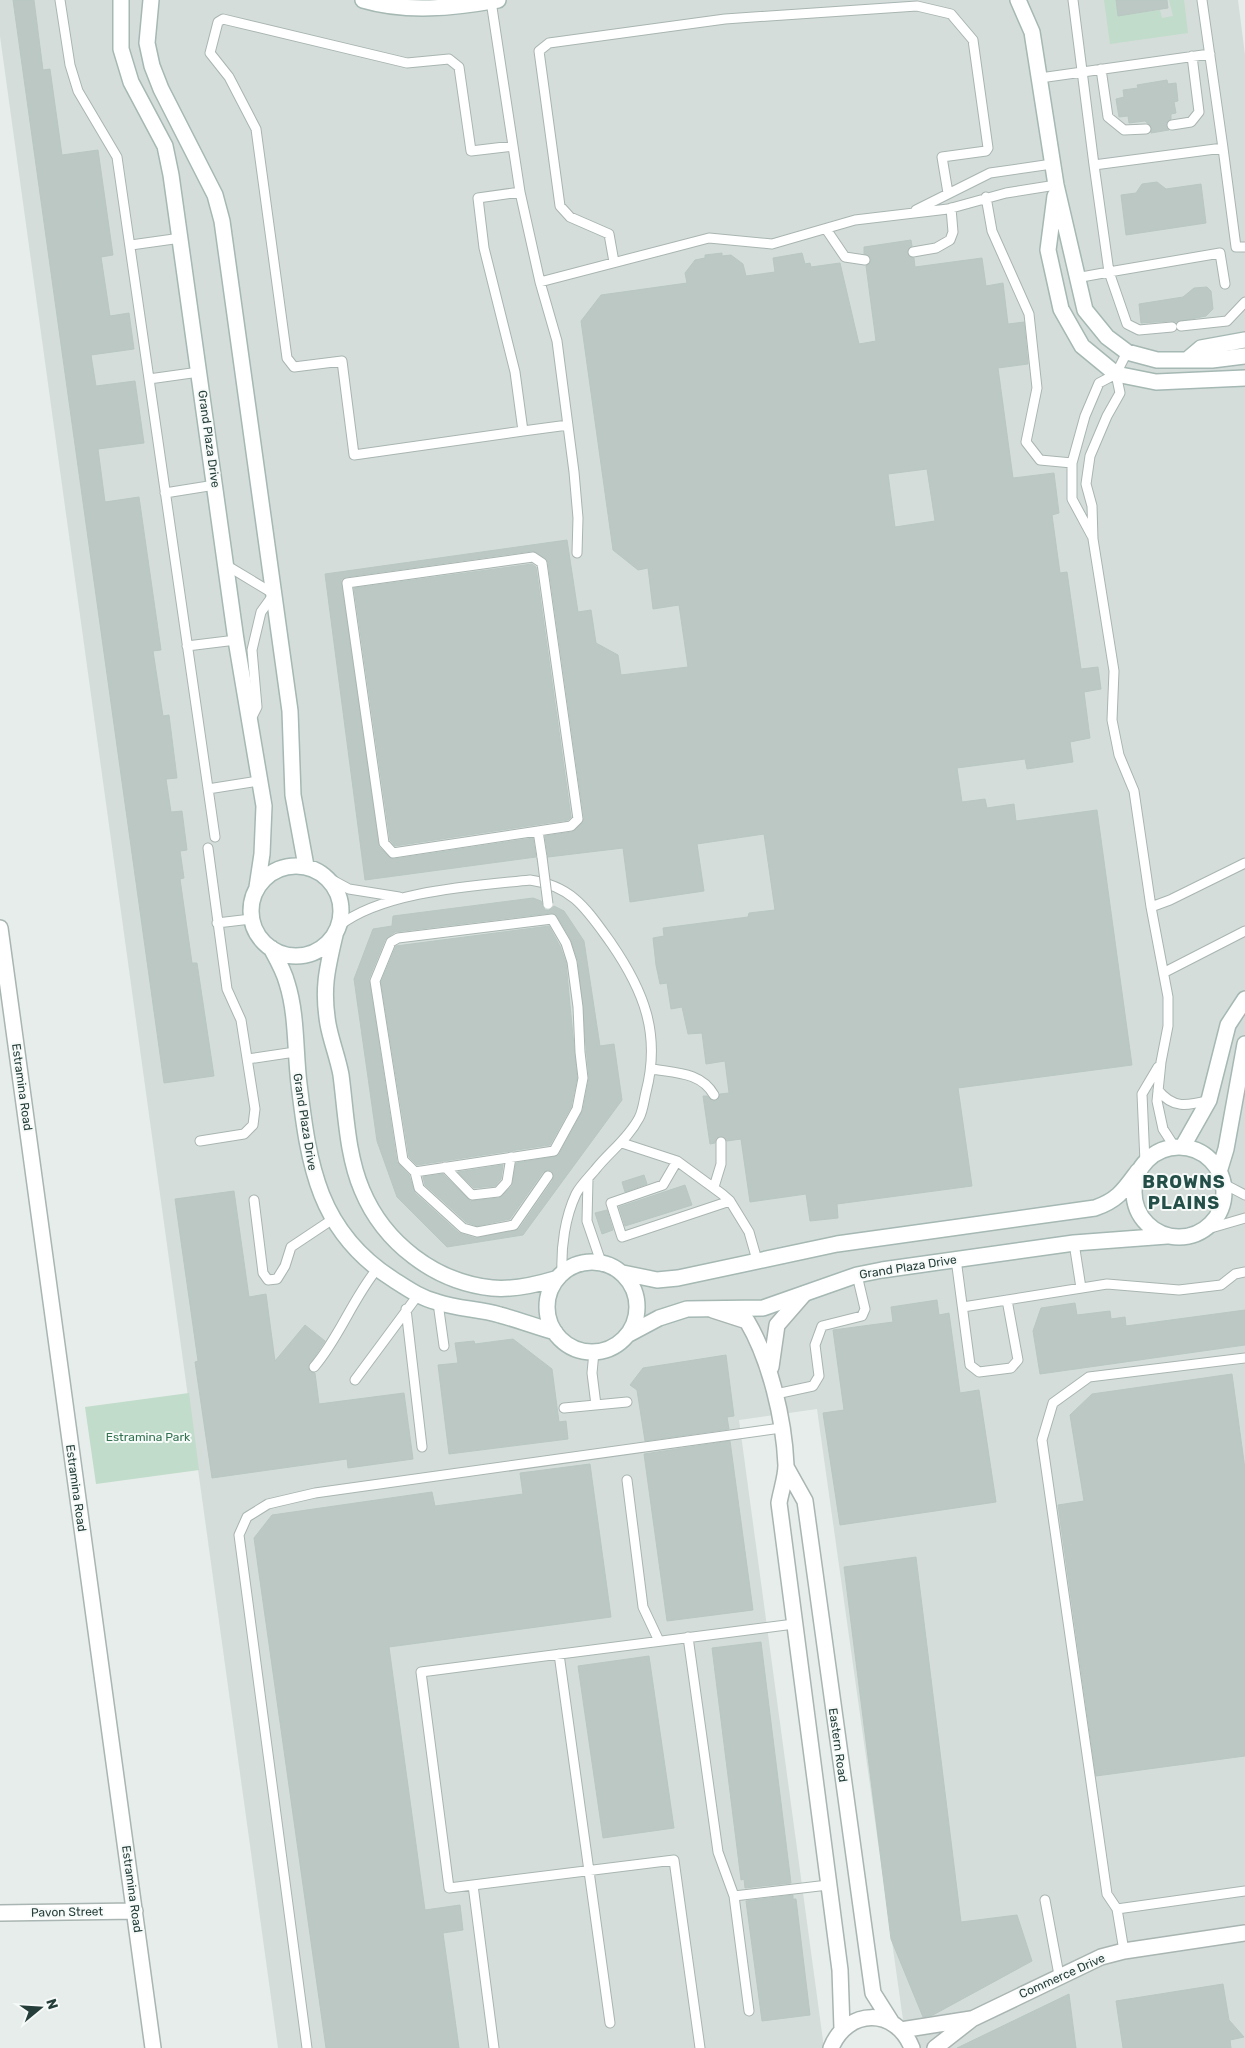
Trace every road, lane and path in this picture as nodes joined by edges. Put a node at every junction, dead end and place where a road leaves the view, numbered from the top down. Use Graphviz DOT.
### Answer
graph roads {
  1 [pos="60,0"];
  2 [pos="120,0"];
  3 [pos="151,0"];
  4 [pos="363,0"];
  5 [pos="1018,0"];
  6 [pos="1073,0"];
  7 [pos="1202,0"];
  8 [pos="494,1"];
  9 [pos="1210,54"];
  10 [pos="1192,56"];
  11 [pos="1100,69"];
  12 [pos="1082,71"];
  13 [pos="1040,78"];
  14 [pos="1172,125"];
  15 [pos="1146,129"];
  16 [pos="513,146"];
  17 [pos="1223,148"];
  18 [pos="1052,164"];
  19 [pos="1094,165"];
  20 [pos="1056,185"];
  21 [pos="520,192"];
  22 [pos="948,193"];
  23 [pos="986,197"];
  24 [pos="951,208"];
  25 [pos="911,212"];
  26 [pos="826,229"];
  27 [pos="181,238"];
  28 [pos="131,245"];
  29 [pos="1240,247"];
  30 [pos="913,252"];
  31 [pos="865,260"];
  32 [pos="614,262"];
  33 [pos="1109,272"];
  34 [pos="1076,278"];
  35 [pos="540,282"];
  36 [pos="1225,284"];
  37 [pos="1245,302"];
  38 [pos="1245,340"];
  39 [pos="1127,352"];
  40 [pos="1245,356"];
  41 [pos="1188,359"];
  42 [pos="199,372"];
  43 [pos="1116,374"];
  44 [pos="1245,378"];
  45 [pos="149,379"];
  46 [pos="568,425"];
  47 [pos="523,431"];
  48 [pos="1072,463"];
  49 [pos="215,485"];
  50 [pos="166,493"];
  51 [pos="1093,538"];
  52 [pos="578,554"];
  53 [pos="226,565"];
  54 [pos="274,594"];
  55 [pos="236,640"];
  56 [pos="187,646"];
  57 [pos="249,724"];
  58 [pos="258,781"];
  59 [pos="208,789"];
  60 [pos="538,831"];
  61 [pos="215,837"];
  62 [pos="208,848"];
  63 [pos="1245,863"];
  64 [pos="306,866"];
  65 [pos="325,876"];
  66 [pos="257,887"];
  67 [pos="402,897"];
  68 [pos="1152,906"];
  69 [pos="251,919"];
  70 [pos="552,919"];
  71 [pos="217,923"];
  72 [pos="337,930"];
  73 [pos="1245,931"];
  74 [pos="0,933"];
  75 [pos="271,948"];
  76 [pos="1165,972"];
  77 [pos="1245,999"];
  78 [pos="1245,1044"];
  79 [pos="295,1052"];
  80 [pos="248,1058"];
  81 [pos="1160,1062"];
  82 [pos="652,1070"];
  83 [pos="1158,1090"];
  84 [pos="714,1095"];
  85 [pos="1209,1100"];
  86 [pos="200,1141"];
  87 [pos="720,1142"];
  88 [pos="622,1143"];
  89 [pos="1179,1146"];
  90 [pos="511,1157"];
  91 [pos="677,1161"];
  92 [pos="1141,1166"];
  93 [pos="445,1167"];
  94 [pos="415,1172"];
  95 [pos="548,1176"];
  96 [pos="588,1178"];
  97 [pos="1222,1178"];
  98 [pos="714,1188"];
  99 [pos="1245,1195"];
  100 [pos="254,1200"];
  101 [pos="730,1201"];
  102 [pos="1245,1218"];
  103 [pos="333,1219"];
  104 [pos="1204,1230"];
  105 [pos="1167,1236"];
  106 [pos="1074,1242"];
  107 [pos="956,1259"];
  108 [pos="757,1260"];
  109 [pos="601,1262"];
  110 [pos="377,1269"];
  111 [pos="1245,1272"];
  112 [pos="623,1273"];
  113 [pos="857,1275"];
  114 [pos="559,1276"];
  115 [pos="1081,1288"];
  116 [pos="804,1294"];
  117 [pos="418,1296"];
  118 [pos="1007,1300"];
  119 [pos="438,1303"];
  120 [pos="963,1307"];
  121 [pos="709,1308"];
  122 [pos="406,1309"];
  123 [pos="554,1332"];
  124 [pos="629,1334"];
  125 [pos="444,1346"];
  126 [pos="594,1352"];
  127 [pos="1245,1358"];
  128 [pos="314,1367"];
  129 [pos="770,1376"];
  130 [pos="355,1380"];
  131 [pos="776,1394"];
  132 [pos="627,1402"];
  133 [pos="596,1405"];
  134 [pos="564,1408"];
  135 [pos="781,1428"];
  136 [pos="422,1446"];
  137 [pos="786,1467"];
  138 [pos="626,1480"];
  139 [pos="794,1624"];
  140 [pos="688,1637"];
  141 [pos="659,1641"];
  142 [pos="559,1654"];
  143 [pos="589,1871"];
  144 [pos="473,1885"];
  145 [pos="828,1885"];
  146 [pos="1245,1891"];
  147 [pos="734,1896"];
  148 [pos="1045,1900"];
  149 [pos="1117,1909"];
  150 [pos="135,1912"];
  151 [pos="0,1913"];
  152 [pos="1245,1933"];
  153 [pos="1124,1951"];
  154 [pos="1059,1975"];
  155 [pos="749,2011"];
  156 [pos="972,2019"];
  157 [pos="610,2023"];
  158 [pos="897,2026"];
  159 [pos="842,2029"];
  160 [pos="154,2048"];
  161 [pos="307,2048"];
  162 [pos="494,2048"];
  163 [pos="700,2048"];
  164 [pos="831,2048"];
  165 [pos="912,2048"];
  166 [pos="934,2048"];
  1 -- 28 [label="lane"];
  2 -- 27 [label="street, Grand Plaza Drive"];
  3 -- 54 [label="street"];
  4 -- 8 [label="street"];
  5 -- 13 [label="street"];
  6 -- 12 [label="lane"];
  7 -- 9 [label="lane"];
  8 -- 16 [label="lane"];
  9 -- 10 [label="lane"];
  9 -- 17 [label="lane"];
  10 -- 11 [label="lane"];
  10 -- 14 [label="lane"];
  11 -- 12 [label="lane"];
  11 -- 15 [label="lane"];
  12 -- 13 [label="lane"];
  12 -- 19 [label="lane"];
  13 -- 18 [label="street"];
  16 -- 21 [label="lane"];
  16 -- 47 [label="lane"];
  17 -- 19 [label="lane"];
  17 -- 29 [label="lane"];
  18 -- 20 [label="street"];
  18 -- 22 [label="lane"];
  19 -- 33 [label="lane"];
  20 -- 23 [label="lane"];
  20 -- 34 [label="street"];
  20 -- 43 [label="street"];
  21 -- 35 [label="lane"];
  21 -- 47 [label="lane"];
  22 -- 25 [label="lane"];
  22 -- 32 [label="lane"];
  23 -- 24 [label="lane"];
  23 -- 48 [label="lane"];
  24 -- 25 [label="lane"];
  24 -- 30 [label="lane"];
  25 -- 26 [label="lane"];
  26 -- 31 [label="lane"];
  26 -- 32 [label="lane"];
  27 -- 28 [label="lane"];
  27 -- 42 [label="street, Grand Plaza Drive"];
  28 -- 45 [label="lane"];
  32 -- 35 [label="lane"];
  33 -- 34 [label="lane"];
  33 -- 36 [label="lane"];
  33 -- 37 [label="lane"];
  34 -- 39 [label="street"];
  35 -- 46 [label="lane"];
  38 -- 41 [label="street"];
  39 -- 41 [label="street"];
  39 -- 43 [label="lane"];
  40 -- 41 [label="street"];
  42 -- 45 [label="lane"];
  42 -- 49 [label="street, Grand Plaza Drive"];
  43 -- 44 [label="street"];
  43 -- 48 [label="lane"];
  43 -- 51 [label="lane"];
  45 -- 50 [label="lane"];
  46 -- 47 [label="lane"];
  46 -- 52 [label="lane"];
  48 -- 51 [label="lane"];
  49 -- 50 [label="lane"];
  49 -- 53 [label="street, Grand Plaza Drive"];
  50 -- 56 [label="lane"];
  51 -- 68 [label="lane"];
  53 -- 54 [label="lane"];
  53 -- 55 [label="street, Grand Plaza Drive"];
  54 -- 57 [label="lane"];
  54 -- 64 [label="street"];
  55 -- 56 [label="lane"];
  55 -- 57 [label="street, Grand Plaza Drive"];
  56 -- 59 [label="lane"];
  57 -- 58 [label="street, Grand Plaza Drive"];
  58 -- 59 [label="lane"];
  58 -- 66 [label="street, Grand Plaza Drive"];
  59 -- 61 [label="lane"];
  60 -- 60 [label="lane"];
  60 -- 70 [label="lane, bridge"];
  62 -- 71 [label="lane"];
  63 -- 68 [label="lane"];
  64 -- 65 [label="street"];
  64 -- 66 [label="street"];
  65 -- 67 [label="lane"];
  65 -- 72 [label="street"];
  66 -- 69 [label="street"];
  67 -- 72 [label="lane"];
  67 -- 82 [label="lane"];
  68 -- 76 [label="lane"];
  69 -- 71 [label="lane"];
  69 -- 75 [label="street"];
  70 -- 90 [label="lane"];
  70 -- 94 [label="lane"];
  71 -- 80 [label="lane"];
  72 -- 75 [label="street"];
  72 -- 114 [label="street"];
  73 -- 76 [label="lane"];
  74 -- 150 [label="street, Estramina Road"];
  75 -- 79 [label="street, Grand Plaza Drive"];
  76 -- 81 [label="lane"];
  77 -- 85 [label="street"];
  78 -- 97 [label="street"];
  79 -- 80 [label="lane"];
  79 -- 103 [label="street, Grand Plaza Drive"];
  80 -- 86 [label="lane"];
  81 -- 83 [label="lane"];
  81 -- 92 [label="lane"];
  82 -- 84 [label="lane"];
  82 -- 88 [label="lane"];
  83 -- 85 [label="lane"];
  83 -- 89 [label="lane"];
  85 -- 89 [label="street"];
  87 -- 98 [label="lane"];
  88 -- 91 [label="lane"];
  88 -- 96 [label="lane"];
  89 -- 92 [label="street"];
  89 -- 97 [label="street"];
  90 -- 93 [label="lane"];
  90 -- 93 [label="lane"];
  91 -- 98 [label="lane"];
  91 -- 101 [label="lane"];
  92 -- 105 [label="street"];
  92 -- 108 [label="street"];
  93 -- 94 [label="lane"];
  94 -- 95 [label="lane"];
  96 -- 109 [label="lane"];
  96 -- 114 [label="lane"];
  97 -- 99 [label="lane"];
  97 -- 104 [label="street"];
  98 -- 101 [label="lane"];
  100 -- 103 [label="lane"];
  101 -- 108 [label="lane"];
  102 -- 104 [label="lane"];
  103 -- 110 [label="street, Grand Plaza Drive"];
  104 -- 105 [label="street"];
  105 -- 106 [label="street, Grand Plaza Drive"];
  106 -- 107 [label="street, Grand Plaza Drive"];
  106 -- 115 [label="lane"];
  107 -- 113 [label="street, Grand Plaza Drive"];
  107 -- 120 [label="lane"];
  108 -- 112 [label="street"];
  109 -- 112 [label="street"];
  109 -- 114 [label="street"];
  110 -- 117 [label="street, Grand Plaza Drive"];
  110 -- 128 [label="lane"];
  111 -- 115 [label="lane"];
  112 -- 124 [label="street"];
  113 -- 116 [label="street, Grand Plaza Drive"];
  113 -- 131 [label="lane"];
  114 -- 123 [label="street"];
  115 -- 118 [label="lane"];
  116 -- 121 [label="street, Grand Plaza Drive"];
  116 -- 129 [label="street, Eastern Road"];
  117 -- 119 [label="street, Grand Plaza Drive"];
  117 -- 122 [label="lane"];
  118 -- 120 [label="lane"];
  118 -- 120 [label="lane"];
  119 -- 123 [label="street, Grand Plaza Drive"];
  119 -- 125 [label="lane"];
  121 -- 124 [label="street, Grand Plaza Drive"];
  121 -- 129 [label="street, Eastern Road"];
  122 -- 130 [label="lane"];
  122 -- 136 [label="lane"];
  123 -- 126 [label="street"];
  124 -- 126 [label="street"];
  126 -- 133 [label="lane"];
  127 -- 149 [label="lane"];
  129 -- 131 [label="street, Eastern Road"];
  131 -- 135 [label="street, Eastern Road"];
  132 -- 133 [label="lane"];
  133 -- 134 [label="lane"];
  135 -- 137 [label="street, Eastern Road"];
  135 -- 161 [label="lane"];
  137 -- 139 [label="street, Eastern Road"];
  137 -- 158 [label="street, Eastern Road"];
  138 -- 141 [label="lane"];
  139 -- 140 [label="lane"];
  139 -- 145 [label="street, Eastern Road"];
  140 -- 141 [label="lane"];
  140 -- 147 [label="lane"];
  141 -- 142 [label="lane"];
  142 -- 143 [label="lane"];
  142 -- 144 [label="lane"];
  143 -- 144 [label="lane"];
  143 -- 157 [label="lane"];
  143 -- 163 [label="lane"];
  144 -- 162 [label="lane"];
  145 -- 147 [label="lane"];
  145 -- 159 [label="street, Eastern Road"];
  146 -- 149 [label="lane"];
  147 -- 155 [label="lane"];
  148 -- 154 [label="lane"];
  149 -- 153 [label="lane"];
  150 -- 151 [label="street, Pavon Street"];
  150 -- 160 [label="street, Estramina Road"];
  152 -- 153 [label="street, Commerce Drive"];
  153 -- 154 [label="street, Commerce Drive"];
  154 -- 156 [label="street, Commerce Drive"];
  156 -- 158 [label="street, Commerce Drive"];
  156 -- 166 [label="street, Commerce Drive"];
  158 -- 159 [label="street"];
  158 -- 165 [label="street, Eastern Road"];
  159 -- 164 [label="street"];
}
